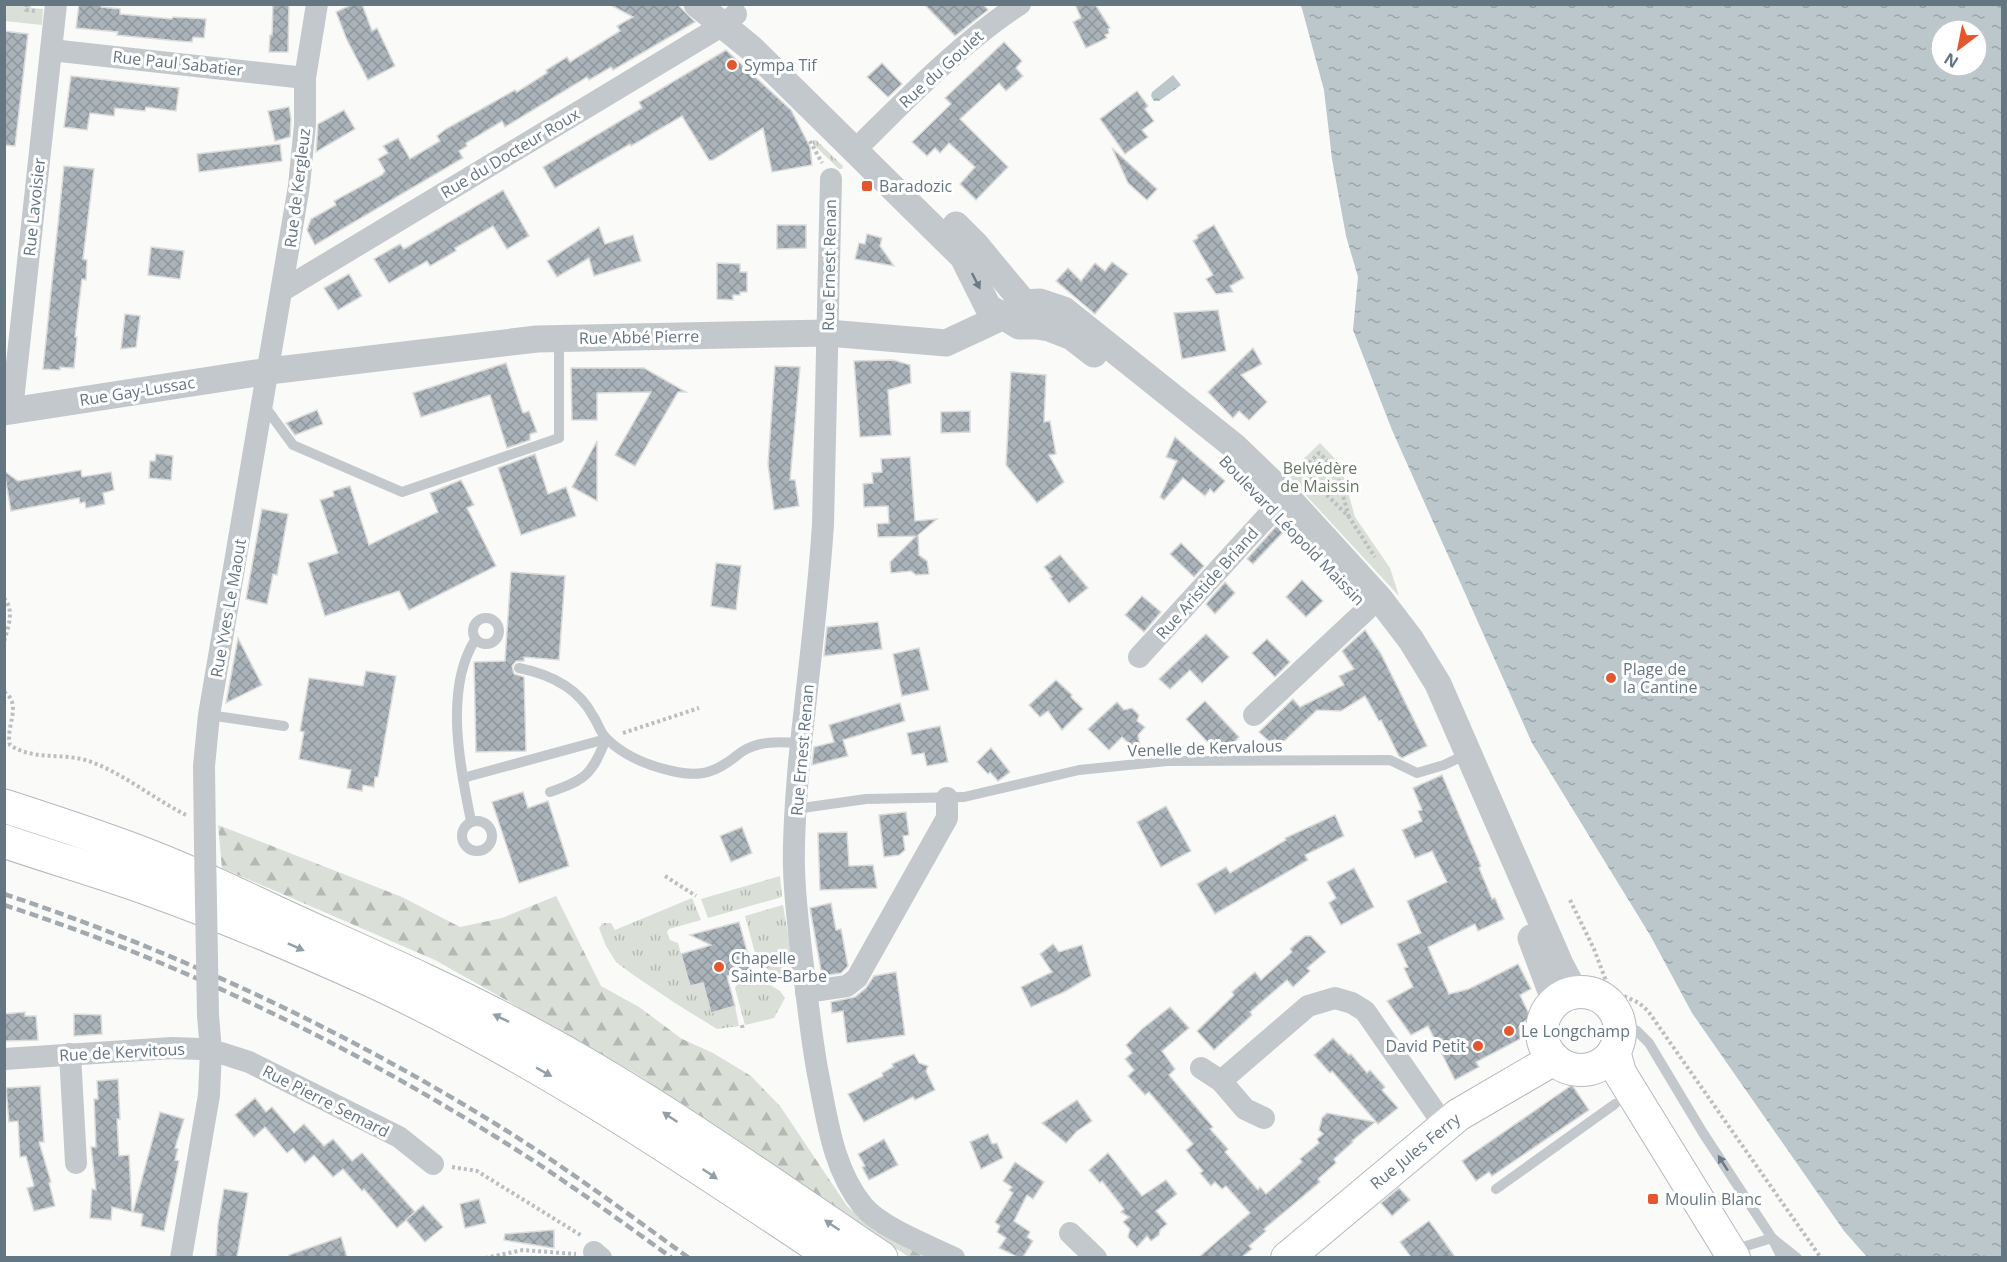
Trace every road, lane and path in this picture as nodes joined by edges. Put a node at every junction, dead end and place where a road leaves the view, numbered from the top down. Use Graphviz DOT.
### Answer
graph roads {
  1 [pos="56,4"];
  2 [pos="317,4"];
  3 [pos="697,4"];
  4 [pos="1020,4"];
  5 [pos="728,15"];
  6 [pos="51,50"];
  7 [pos="305,78"];
  8 [pos="861,144"];
  9 [pos="831,179"];
  10 [pos="283,290"];
  11 [pos="1014,310"];
  12 [pos="828,333"];
  13 [pos="559,338"];
  14 [pos="269,371"];
  15 [pos="263,404"];
  16 [pos="8,411"];
  17 [pos="1275,508"];
  18 [pos="1349,517"];
  19 [pos="1381,566"];
  20 [pos="4,598"];
  21 [pos="1374,604"];
  22 [pos="476,640"];
  23 [pos="4,642"];
  24 [pos="1139,657"];
  25 [pos="519,668"];
  26 [pos="4,692"];
  27 [pos="699,708"];
  28 [pos="209,715"];
  29 [pos="1254,715"];
  30 [pos="284,726"];
  31 [pos="606,739"];
  32 [pos="801,743"];
  33 [pos="1462,757"];
  34 [pos="463,778"];
  35 [pos="550,792"];
  36 [pos="947,798"];
  37 [pos="4,806"];
  38 [pos="795,809"];
  39 [pos="204,820"];
  40 [pos="4,821"];
  41 [pos="471,821"];
  42 [pos="4,842"];
  43 [pos="665,876"];
  44 [pos="696,896"];
  45 [pos="1570,900"];
  46 [pos="312,929"];
  47 [pos="807,992"];
  48 [pos="1565,997"];
  49 [pos="742,1025"];
  50 [pos="743,1031"];
  51 [pos="1616,1037"];
  52 [pos="211,1051"];
  53 [pos="70,1054"];
  54 [pos="4,1059"];
  55 [pos="1554,1059"];
  56 [pos="1201,1068"];
  57 [pos="1588,1069"];
  58 [pos="1221,1081"];
  59 [pos="1616,1104"];
  60 [pos="1264,1118"];
  61 [pos="1444,1125"];
  62 [pos="76,1163"];
  63 [pos="433,1164"];
  64 [pos="1496,1189"];
  65 [pos="1682,1196"];
  66 [pos="1070,1233"];
  67 [pos="1772,1238"];
  68 [pos="598,1255"];
  69 [pos="1726,1255"];
  70 [pos="181,1257"];
  71 [pos="485,1257"];
  72 [pos="836,1257"];
  73 [pos="880,1257"];
  74 [pos="954,1257"];
  75 [pos="1096,1257"];
  76 [pos="1287,1257"];
  77 [pos="1782,1257"];
  78 [pos="1797,1257"];
  79 [pos="1821,1257"];
  1 -- 6 [label="street, Rue Lavoisier"];
  2 -- 7 [label="street, Rue de Kergleuz"];
  3 -- 5 [label="street, Boulevard Léopold Maissin"];
  4 -- 8 [label="street, Rue du Goulet"];
  5 -- 8 [label="street, Boulevard Léopold Maissin"];
  5 -- 10 [label="street, Rue du Docteur Roux"];
  6 -- 7 [label="street, Rue Paul Sabatier"];
  6 -- 16 [label="street, Rue Lavoisier"];
  7 -- 10 [label="street, Rue de Kergleuz"];
  8 -- 11 [label="street, Boulevard Léopold Maissin"];
  9 -- 12 [label="street, Rue Ernest Renan"];
  10 -- 14 [label="street, Rue de Kergleuz"];
  11 -- 12 [label="street, Rue Abbé Pierre"];
  11 -- 17 [label="street, Boulevard Léopold Maissin"];
  11 -- 21 [label="street, Boulevard Léopold Maissin"];
  12 -- 13 [label="street, Rue Abbé Pierre"];
  12 -- 32 [label="street, Rue Ernest Renan"];
  13 -- 14 [label="street, Rue Abbé Pierre"];
  13 -- 15 [label="lane"];
  14 -- 15 [label="street, Rue Yves Le Maout"];
  14 -- 16 [label="street, Rue Gay-Lussac"];
  15 -- 28 [label="street, Rue Yves Le Maout"];
  17 -- 21 [label="street, Boulevard Léopold Maissin"];
  17 -- 24 [label="street, Rue Aristide Briand"];
  18 -- 18 [label="path"];
  18 -- 19 [label="path"];
  20 -- 23 [label="path"];
  21 -- 29 [label="street"];
  21 -- 33 [label="street, Boulevard Léopold Maissin"];
  22 -- 34 [label="lane"];
  25 -- 31 [label="lane"];
  26 -- 39 [label="path"];
  27 -- 31 [label="path"];
  28 -- 30 [label="lane"];
  28 -- 39 [label="street, Rue Yves Le Maout"];
  31 -- 32 [label="lane"];
  31 -- 34 [label="lane"];
  31 -- 35 [label="lane"];
  32 -- 38 [label="street, Rue Ernest Renan"];
  33 -- 36 [label="lane, Venelle de Kervalous"];
  33 -- 48 [label="street, Boulevard Léopold Maissin"];
  34 -- 41 [label="lane"];
  36 -- 38 [label="lane, Venelle de Kervalous"];
  36 -- 47 [label="street"];
  37 -- 46 [label="highway"];
  38 -- 47 [label="street, Rue Ernest Renan"];
  39 -- 52 [label="street, Rue Yves Le Maout, bridge"];
  40 -- 46 [label="highway"];
  42 -- 72 [label="highway, one-way"];
  43 -- 44 [label="path"];
  45 -- 79 [label="path"];
  73 -- 46 [label="highway, one-way"];
  47 -- 74 [label="street, Rue Ernest Renan"];
  48 -- 51 [label="main road"];
  48 -- 55 [label="main road"];
  49 -- 50 [label="path"];
  51 -- 57 [label="main road"];
  67 -- 51 [label="lane, one-way"];
  51 -- 69 [label="main road"];
  52 -- 53 [label="street, Rue de Kervitous"];
  52 -- 63 [label="street, Rue Pierre Semard"];
  52 -- 70 [label="street"];
  53 -- 54 [label="street, Rue de Kervitous"];
  53 -- 62 [label="street"];
  55 -- 57 [label="main road"];
  55 -- 61 [label="main road, Rue Jules Ferry"];
  56 -- 58 [label="street"];
  57 -- 59 [label="main road"];
  58 -- 60 [label="street"];
  58 -- 61 [label="street"];
  59 -- 64 [label="lane"];
  59 -- 69 [label="main road"];
  61 -- 76 [label="main road, Rue Jules Ferry"];
  63 -- 68 [label="path"];
  65 -- 69 [label="lane"];
  66 -- 75 [label="street"];
  67 -- 69 [label="lane"];
  67 -- 77 [label="lane"];
  67 -- 78 [label="lane"];
  68 -- 71 [label="path"];
}
